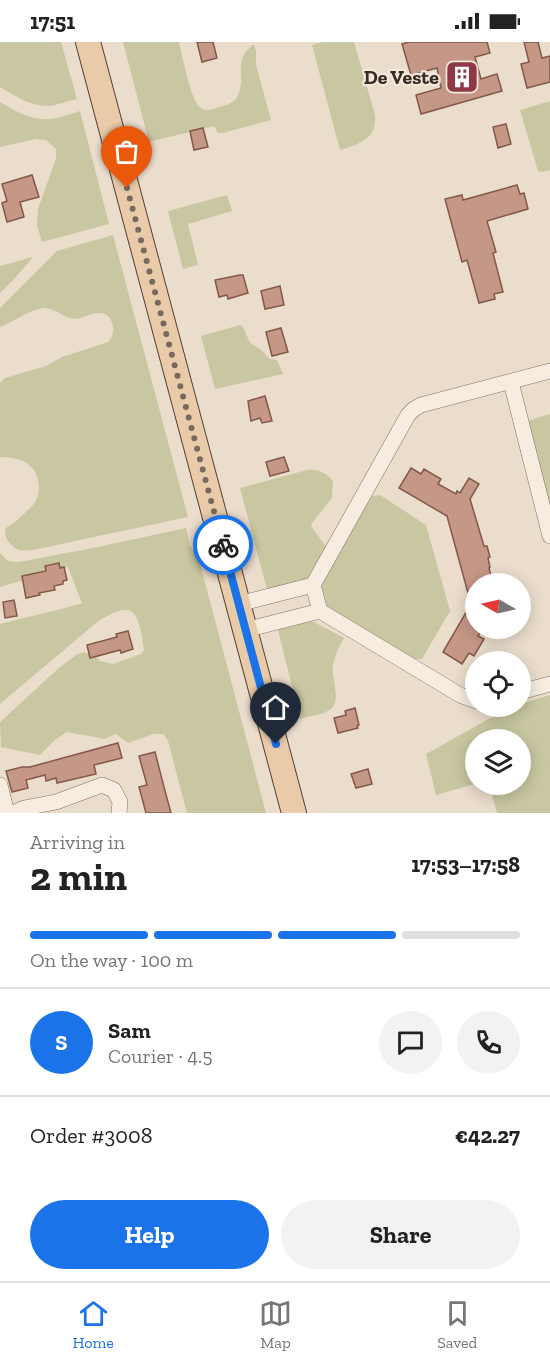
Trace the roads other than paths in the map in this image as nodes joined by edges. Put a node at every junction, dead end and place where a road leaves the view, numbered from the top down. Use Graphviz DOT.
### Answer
graph roads {
  1 [pos="88,42"];
  2 [pos="550,371"];
  3 [pos="511,382"];
  4 [pos="550,536"];
  5 [pos="313,585"];
  6 [pos="238,604"];
  7 [pos="320,611"];
  8 [pos="245,630"];
  9 [pos="550,684"];
  10 [pos="531,689"];
  11 [pos="465,696"];
  12 [pos="0,785"];
  13 [pos="7,813"];
  14 [pos="14,813"];
  15 [pos="119,813"];
  16 [pos="294,813"];
  1 -- 6 [label="main road"];
  2 -- 3 [label="street"];
  3 -- 4 [label="street"];
  3 -- 5 [label="street"];
  5 -- 6 [label="street"];
  5 -- 7 [label="street"];
  6 -- 8 [label="main road"];
  7 -- 8 [label="street"];
  7 -- 11 [label="street"];
  8 -- 16 [label="main road"];
  9 -- 10 [label="street"];
  12 -- 13 [label="street"];
  14 -- 15 [label="street"];
}
